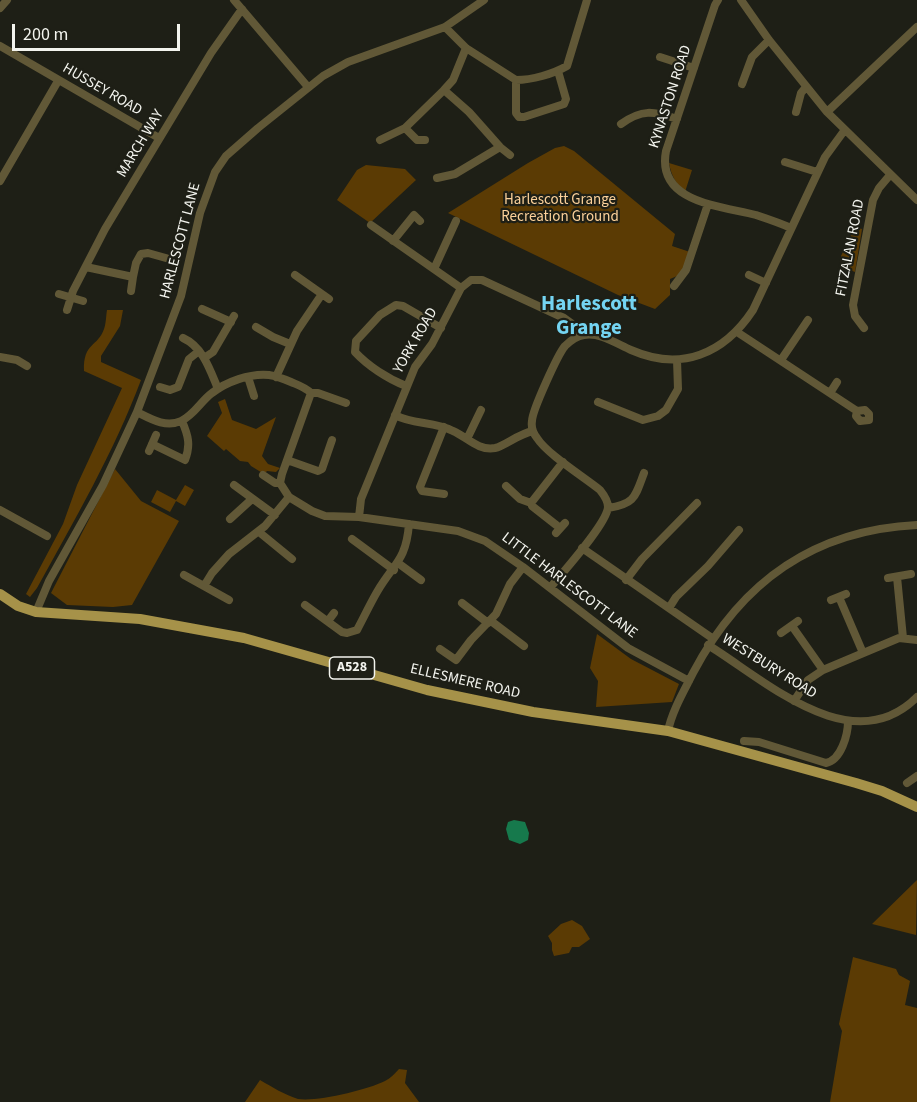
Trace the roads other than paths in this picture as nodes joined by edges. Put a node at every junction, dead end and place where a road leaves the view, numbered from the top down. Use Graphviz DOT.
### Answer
graph roads {
  1 [pos="8,0"];
  2 [pos="234,0"];
  3 [pos="484,0"];
  4 [pos="587,0"];
  5 [pos="718,0"];
  6 [pos="741,0"];
  7 [pos="0,8"];
  8 [pos="242,9"];
  9 [pos="445,27"];
  10 [pos="915,33"];
  11 [pos="769,40"];
  12 [pos="0,46"];
  13 [pos="466,48"];
  14 [pos="660,57"];
  15 [pos="694,68"];
  16 [pos="558,71"];
  17 [pos="516,80"];
  18 [pos="58,81"];
  19 [pos="742,84"];
  20 [pos="308,87"];
  21 [pos="806,87"];
  22 [pos="444,90"];
  23 [pos="796,112"];
  24 [pos="827,112"];
  25 [pos="677,119"];
  26 [pos="621,124"];
  27 [pos="405,128"];
  28 [pos="844,131"];
  29 [pos="159,138"];
  30 [pos="380,140"];
  31 [pos="420,142"];
  32 [pos="500,147"];
  33 [pos="510,155"];
  34 [pos="785,162"];
  35 [pos="817,172"];
  36 [pos="890,175"];
  37 [pos="437,178"];
  38 [pos="0,181"];
  39 [pos="917,200"];
  40 [pos="708,204"];
  41 [pos="415,216"];
  42 [pos="456,221"];
  43 [pos="371,225"];
  44 [pos="791,228"];
  45 [pos="393,241"];
  46 [pos="173,260"];
  47 [pos="86,267"];
  48 [pos="434,269"];
  49 [pos="295,275"];
  50 [pos="749,275"];
  51 [pos="133,277"];
  52 [pos="675,281"];
  53 [pos="766,283"];
  54 [pos="461,288"];
  55 [pos="131,291"];
  56 [pos="59,294"];
  57 [pos="70,298"];
  58 [pos="82,301"];
  59 [pos="202,309"];
  60 [pos="67,310"];
  61 [pos="808,320"];
  62 [pos="256,327"];
  63 [pos="441,328"];
  64 [pos="864,328"];
  65 [pos="737,332"];
  66 [pos="578,336"];
  67 [pos="183,338"];
  68 [pos="290,344"];
  69 [pos="202,354"];
  70 [pos="0,357"];
  71 [pos="677,360"];
  72 [pos="781,360"];
  73 [pos="27,366"];
  74 [pos="248,377"];
  75 [pos="276,377"];
  76 [pos="837,382"];
  77 [pos="406,386"];
  78 [pos="160,387"];
  79 [pos="218,389"];
  80 [pos="310,393"];
  81 [pos="830,393"];
  82 [pos="254,396"];
  83 [pos="598,402"];
  84 [pos="342,404"];
  85 [pos="481,410"];
  86 [pos="857,411"];
  87 [pos="137,412"];
  88 [pos="395,415"];
  89 [pos="182,421"];
  90 [pos="444,427"];
  91 [pos="532,431"];
  92 [pos="156,435"];
  93 [pos="467,439"];
  94 [pos="329,443"];
  95 [pos="287,460"];
  96 [pos="563,462"];
  97 [pos="644,473"];
  98 [pos="263,475"];
  99 [pos="280,483"];
  100 [pos="234,485"];
  101 [pos="506,486"];
  102 [pos="444,494"];
  103 [pos="289,496"];
  104 [pos="252,499"];
  105 [pos="531,502"];
  106 [pos="692,505"];
  107 [pos="608,508"];
  108 [pos="0,510"];
  109 [pos="275,515"];
  110 [pos="359,517"];
  111 [pos="230,519"];
  112 [pos="409,524"];
  113 [pos="917,525"];
  114 [pos="560,528"];
  115 [pos="259,532"];
  116 [pos="47,536"];
  117 [pos="738,536"];
  118 [pos="352,539"];
  119 [pos="582,548"];
  120 [pos="292,559"];
  121 [pos="396,566"];
  122 [pos="523,567"];
  123 [pos="911,574"];
  124 [pos="184,575"];
  125 [pos="421,580"];
  126 [pos="626,580"];
  127 [pos="204,586"];
  128 [pos="550,588"];
  129 [pos="839,597"];
  130 [pos="2,598"];
  131 [pos="229,600"];
  132 [pos="462,603"];
  133 [pos="305,605"];
  134 [pos="669,608"];
  135 [pos="36,612"];
  136 [pos="334,613"];
  137 [pos="490,622"];
  138 [pos="331,624"];
  139 [pos="781,633"];
  140 [pos="903,638"];
  141 [pos="917,640"];
  142 [pos="710,642"];
  143 [pos="524,646"];
  144 [pos="440,648"];
  145 [pos="863,652"];
  146 [pos="823,670"];
  147 [pos="689,681"];
  148 [pos="917,697"];
  149 [pos="794,701"];
  150 [pos="848,721"];
  151 [pos="668,731"];
  152 [pos="749,739"];
  153 [pos="915,774"];
  154 [pos="907,783"];
  155 [pos="917,807"];
  1 -- 7 [label="street"];
  2 -- 8 [label="street"];
  3 -- 9 [label="street, HARLESCOTT LANE"];
  4 -- 16 [label="street"];
  5 -- 15 [label="street, KYNASTON ROAD"];
  6 -- 11 [label="street"];
  8 -- 20 [label="street"];
  8 -- 29 [label="street, MARCH WAY"];
  9 -- 13 [label="street"];
  9 -- 20 [label="street, HARLESCOTT LANE"];
  10 -- 24 [label="street"];
  11 -- 19 [label="street"];
  11 -- 21 [label="street"];
  12 -- 18 [label="street, HUSSEY ROAD"];
  13 -- 17 [label="street"];
  13 -- 22 [label="street"];
  14 -- 15 [label="street"];
  15 -- 25 [label="street, KYNASTON ROAD"];
  16 -- 17 [label="street"];
  16 -- 17 [label="street"];
  18 -- 29 [label="street, HUSSEY ROAD"];
  18 -- 38 [label="street"];
  20 -- 87 [label="street, HARLESCOTT LANE"];
  21 -- 23 [label="street"];
  21 -- 24 [label="street"];
  22 -- 27 [label="street"];
  22 -- 32 [label="street"];
  24 -- 28 [label="street"];
  25 -- 26 [label="street"];
  25 -- 40 [label="street, KYNASTON ROAD"];
  27 -- 30 [label="street"];
  27 -- 31 [label="street"];
  28 -- 35 [label="street"];
  28 -- 36 [label="street"];
  29 -- 47 [label="street, MARCH WAY"];
  32 -- 33 [label="street"];
  32 -- 37 [label="street"];
  34 -- 35 [label="street"];
  35 -- 44 [label="street"];
  36 -- 39 [label="street"];
  36 -- 64 [label="street, FITZALAN ROAD"];
  40 -- 44 [label="street, KYNASTON ROAD"];
  40 -- 52 [label="street"];
  41 -- 45 [label="street"];
  42 -- 48 [label="street"];
  43 -- 45 [label="street"];
  44 -- 53 [label="street"];
  45 -- 48 [label="street"];
  46 -- 51 [label="street"];
  47 -- 51 [label="street"];
  47 -- 57 [label="street, MARCH WAY"];
  48 -- 54 [label="street"];
  49 -- 68 [label="street"];
  50 -- 53 [label="street"];
  51 -- 55 [label="street"];
  53 -- 65 [label="street"];
  54 -- 63 [label="street, YORK ROAD"];
  54 -- 66 [label="street"];
  56 -- 57 [label="street"];
  57 -- 58 [label="street"];
  57 -- 60 [label="street, MARCH WAY"];
  59 -- 69 [label="street"];
  61 -- 72 [label="street"];
  62 -- 68 [label="street"];
  63 -- 77 [label="street, YORK ROAD"];
  63 -- 77 [label="street"];
  65 -- 71 [label="street"];
  65 -- 72 [label="street"];
  66 -- 71 [label="street"];
  66 -- 91 [label="street"];
  67 -- 69 [label="street"];
  68 -- 75 [label="street"];
  69 -- 78 [label="street"];
  69 -- 79 [label="street"];
  70 -- 73 [label="street"];
  71 -- 83 [label="street"];
  72 -- 81 [label="street"];
  74 -- 75 [label="street"];
  74 -- 79 [label="street"];
  74 -- 82 [label="street"];
  75 -- 80 [label="street"];
  76 -- 81 [label="street"];
  77 -- 88 [label="street, YORK ROAD"];
  79 -- 89 [label="street"];
  80 -- 84 [label="street"];
  80 -- 95 [label="street"];
  81 -- 86 [label="street"];
  85 -- 93 [label="street"];
  87 -- 89 [label="street"];
  87 -- 135 [label="street, HARLESCOTT LANE"];
  88 -- 90 [label="street"];
  88 -- 110 [label="street, YORK ROAD"];
  89 -- 92 [label="street"];
  90 -- 93 [label="street"];
  90 -- 102 [label="street"];
  91 -- 93 [label="street"];
  91 -- 96 [label="street"];
  94 -- 95 [label="street"];
  95 -- 99 [label="street"];
  96 -- 105 [label="street"];
  96 -- 107 [label="street"];
  97 -- 107 [label="street"];
  98 -- 99 [label="street"];
  99 -- 103 [label="street, LITTLE HARLESCOTT LANE"];
  100 -- 104 [label="street"];
  101 -- 105 [label="street"];
  103 -- 109 [label="street"];
  103 -- 110 [label="street, LITTLE HARLESCOTT LANE"];
  104 -- 109 [label="street"];
  104 -- 111 [label="street"];
  105 -- 114 [label="street"];
  106 -- 126 [label="street"];
  107 -- 119 [label="street"];
  108 -- 116 [label="street"];
  109 -- 115 [label="street"];
  110 -- 112 [label="street, LITTLE HARLESCOTT LANE"];
  112 -- 121 [label="street"];
  112 -- 122 [label="street, LITTLE HARLESCOTT LANE"];
  113 -- 142 [label="street"];
  115 -- 120 [label="street"];
  115 -- 127 [label="street"];
  117 -- 134 [label="street"];
  118 -- 121 [label="street"];
  119 -- 126 [label="street, WESTBURY ROAD"];
  119 -- 128 [label="street"];
  121 -- 125 [label="street"];
  121 -- 138 [label="street"];
  122 -- 128 [label="street, LITTLE HARLESCOTT LANE"];
  122 -- 137 [label="street"];
  123 -- 140 [label="street"];
  124 -- 127 [label="street"];
  126 -- 134 [label="street, WESTBURY ROAD"];
  127 -- 131 [label="street"];
  128 -- 147 [label="street, LITTLE HARLESCOTT LANE"];
  129 -- 145 [label="street"];
  130 -- 135 [label="main road, ELLESMERE ROAD / A528"];
  132 -- 137 [label="street"];
  133 -- 138 [label="street"];
  134 -- 142 [label="street, WESTBURY ROAD"];
  135 -- 151 [label="main road, ELLESMERE ROAD / A528"];
  136 -- 138 [label="street"];
  137 -- 143 [label="street"];
  137 -- 144 [label="street"];
  139 -- 146 [label="street"];
  140 -- 141 [label="street"];
  140 -- 145 [label="street"];
  142 -- 147 [label="street"];
  142 -- 149 [label="street, WESTBURY ROAD"];
  145 -- 146 [label="street"];
  146 -- 149 [label="street"];
  147 -- 151 [label="street"];
  148 -- 150 [label="street, WESTBURY ROAD"];
  149 -- 150 [label="street, WESTBURY ROAD"];
  150 -- 152 [label="street"];
  151 -- 155 [label="main road, ELLESMERE ROAD / A528"];
  153 -- 154 [label="street"];
}
